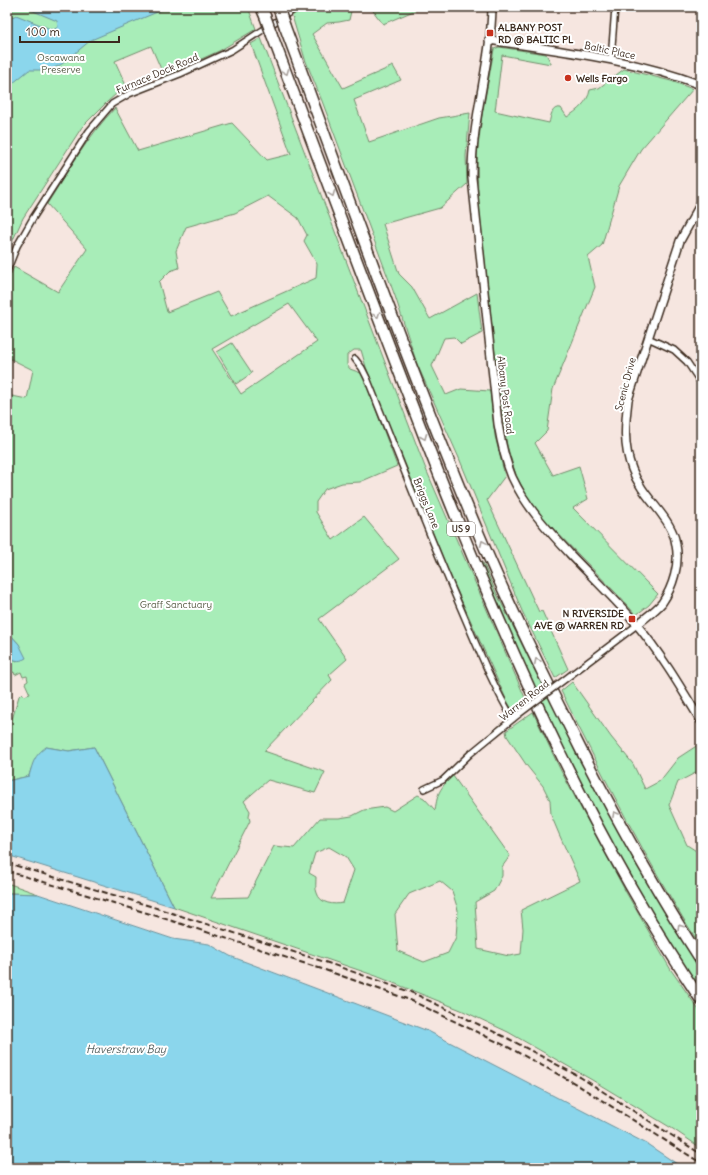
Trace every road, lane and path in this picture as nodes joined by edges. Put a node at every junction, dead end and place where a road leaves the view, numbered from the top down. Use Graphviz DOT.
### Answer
graph roads {
  1 [pos="278,7"];
  2 [pos="298,7"];
  3 [pos="492,7"];
  4 [pos="615,7"];
  5 [pos="263,10"];
  6 [pos="489,40"];
  7 [pos="610,59"];
  8 [pos="701,85"];
  9 [pos="701,203"];
  10 [pos="7,271"];
  11 [pos="648,338"];
  12 [pos="356,358"];
  13 [pos="701,383"];
  14 [pos="637,625"];
  15 [pos="513,719"];
  16 [pos="701,721"];
  17 [pos="424,789"];
  18 [pos="701,960"];
  19 [pos="701,1000"];
  18 -- 1 [label="highway, US 9, one-way, bridge"];
  2 -- 10 [label="street, Furnace Dock Road"];
  3 -- 6 [label="main road, Albany Post Road"];
  4 -- 7 [label="street"];
  5 -- 19 [label="highway, US 9, one-way, bridge"];
  6 -- 7 [label="main road, Baltic Place"];
  6 -- 14 [label="main road, Albany Post Road"];
  7 -- 8 [label="main road, Baltic Place"];
  9 -- 11 [label="main road, Scenic Drive"];
  11 -- 13 [label="street"];
  11 -- 14 [label="main road, Scenic Drive"];
  12 -- 15 [label="street, Briggs Lane"];
  14 -- 15 [label="street, Warren Road, bridge"];
  14 -- 16 [label="main road, Albany Post Road"];
  15 -- 17 [label="street, Warren Road"];
}
